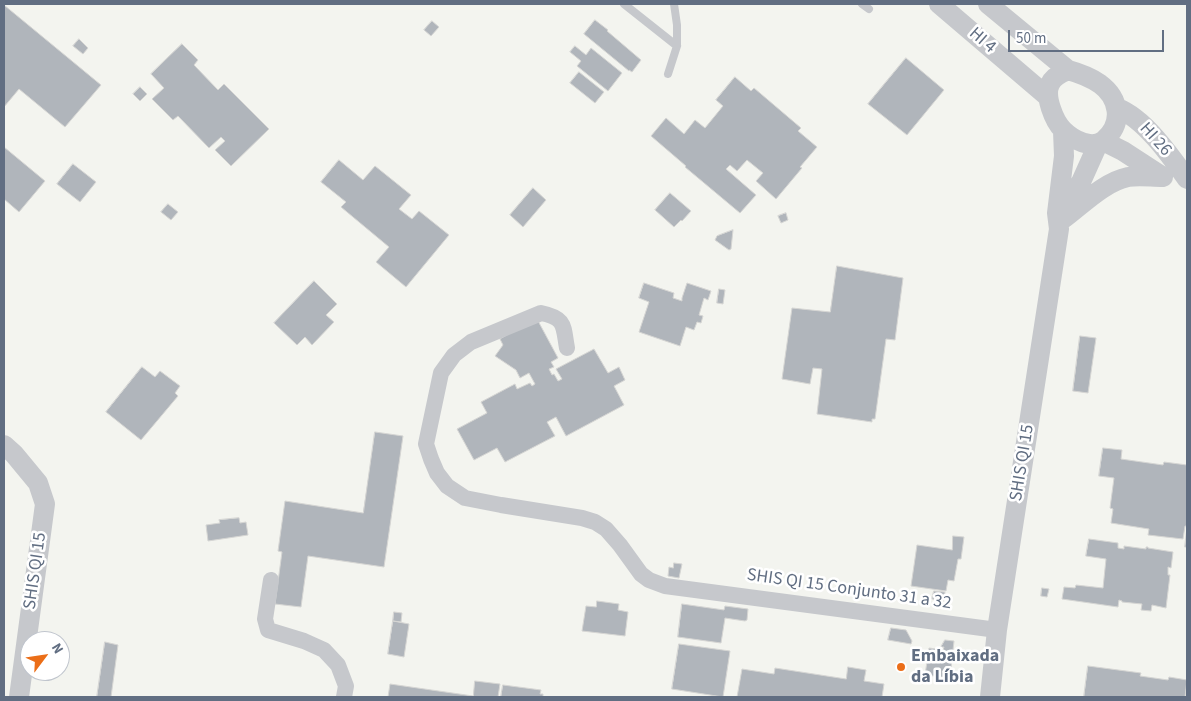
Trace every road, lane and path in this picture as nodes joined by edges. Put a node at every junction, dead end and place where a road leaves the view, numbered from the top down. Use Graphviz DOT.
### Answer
graph roads {
  1 [pos="624,4"];
  2 [pos="674,4"];
  3 [pos="939,4"];
  4 [pos="988,4"];
  5 [pos="677,46"];
  6 [pos="1068,70"];
  7 [pos="668,74"];
  8 [pos="1048,97"];
  9 [pos="1116,108"];
  10 [pos="1063,131"];
  11 [pos="1100,143"];
  12 [pos="1162,177"];
  13 [pos="1187,179"];
  14 [pos="1187,189"];
  15 [pos="1061,224"];
  16 [pos="567,348"];
  17 [pos="4,445"];
  18 [pos="271,580"];
  19 [pos="997,630"];
  20 [pos="19,697"];
  21 [pos="344,697"];
  22 [pos="990,697"];
  1 -- 5 [label="lane"];
  2 -- 5 [label="lane"];
  3 -- 8 [label="street, HI 4"];
  4 -- 6 [label="street, HI 4"];
  5 -- 7 [label="lane"];
  6 -- 8 [label="street"];
  6 -- 9 [label="street"];
  8 -- 10 [label="street"];
  9 -- 11 [label="street"];
  9 -- 13 [label="street, HI 26"];
  10 -- 11 [label="street"];
  10 -- 15 [label="street, SHIS QI 15"];
  11 -- 12 [label="street, HI 26"];
  11 -- 15 [label="street, SHIS QI 15"];
  12 -- 14 [label="street, HI 26"];
  12 -- 15 [label="street"];
  15 -- 19 [label="street, SHIS QI 15"];
  16 -- 19 [label="street, SHIS QI 15 Conjunto 31 a 32"];
  17 -- 20 [label="street, SHIS QI 15"];
  18 -- 21 [label="street"];
  19 -- 22 [label="street, SHIS QI 15"];
}
